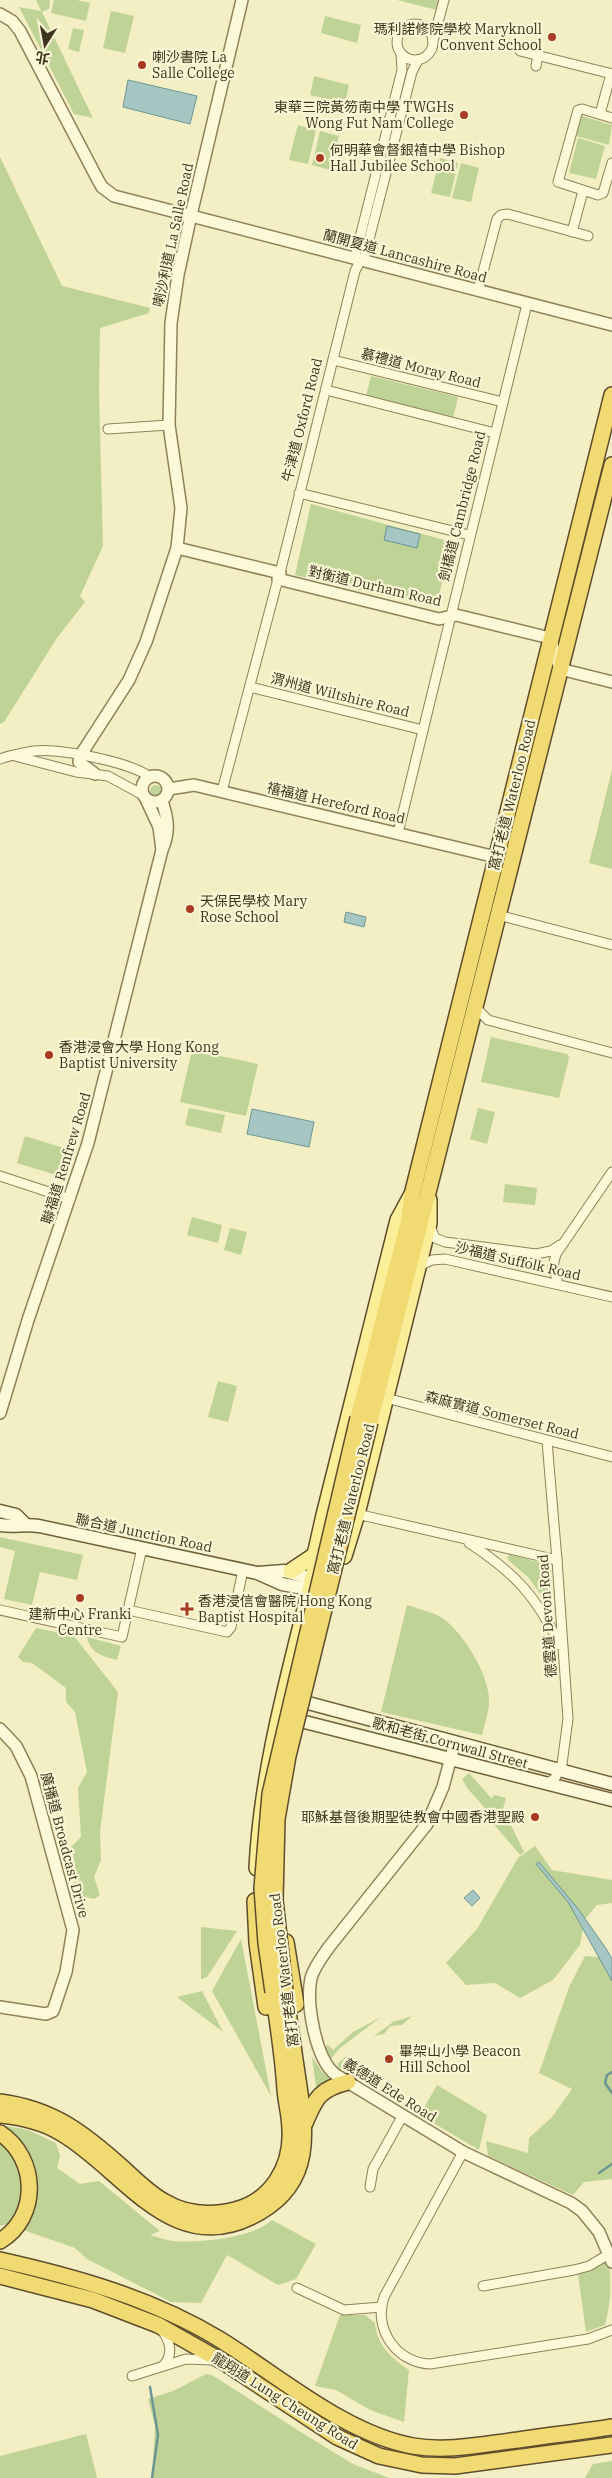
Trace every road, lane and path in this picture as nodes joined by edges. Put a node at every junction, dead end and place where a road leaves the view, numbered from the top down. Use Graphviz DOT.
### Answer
graph roads {
  1 [pos="242,0"];
  2 [pos="444,0"];
  3 [pos="0,14"];
  4 [pos="433,42"];
  5 [pos="520,51"];
  6 [pos="401,54"];
  7 [pos="538,55"];
  8 [pos="418,60"];
  9 [pos="536,66"];
  10 [pos="612,74"];
  11 [pos="600,114"];
  12 [pos="612,118"];
  13 [pos="612,163"];
  14 [pos="583,191"];
  15 [pos="191,215"];
  16 [pos="572,232"];
  17 [pos="588,236"];
  18 [pos="360,258"];
  19 [pos="478,291"];
  20 [pos="527,304"];
  21 [pos="612,325"];
  22 [pos="333,360"];
  23 [pos="326,390"];
  24 [pos="612,394"];
  25 [pos="503,402"];
  26 [pos="169,424"];
  27 [pos="108,429"];
  28 [pos="495,432"];
  29 [pos="612,465"];
  30 [pos="299,493"];
  31 [pos="469,535"];
  32 [pos="177,548"];
  33 [pos="279,576"];
  34 [pos="450,617"];
  35 [pos="572,625"];
  36 [pos="550,638"];
  37 [pos="560,669"];
  38 [pos="612,682"];
  39 [pos="250,687"];
  40 [pos="423,730"];
  41 [pos="15,756"];
  42 [pos="80,756"];
  43 [pos="0,759"];
  44 [pos="95,774"];
  45 [pos="150,777"];
  46 [pos="169,789"];
  47 [pos="222,791"];
  48 [pos="144,797"];
  49 [pos="162,801"];
  50 [pos="398,833"];
  51 [pos="514,849"];
  52 [pos="162,850"];
  53 [pos="496,857"];
  54 [pos="498,915"];
  55 [pos="612,945"];
  56 [pos="475,1007"];
  57 [pos="612,1053"];
  58 [pos="612,1172"];
  59 [pos="0,1176"];
  60 [pos="428,1193"];
  61 [pos="412,1195"];
  62 [pos="70,1199"];
  63 [pos="429,1223"];
  64 [pos="560,1245"];
  65 [pos="418,1266"];
  66 [pos="558,1284"];
  67 [pos="612,1297"];
  68 [pos="386,1398"];
  69 [pos="0,1413"];
  70 [pos="364,1420"];
  71 [pos="547,1441"];
  72 [pos="612,1457"];
  73 [pos="0,1511"];
  74 [pos="324,1515"];
  75 [pos="355,1519"];
  76 [pos="24,1523"];
  77 [pos="0,1525"];
  78 [pos="464,1539"];
  79 [pos="142,1548"];
  80 [pos="315,1555"];
  81 [pos="558,1560"];
  82 [pos="243,1570"];
  83 [pos="291,1572"];
  84 [pos="257,1573"];
  85 [pos="312,1584"];
  86 [pos="334,1589"];
  87 [pos="0,1610"];
  88 [pos="128,1610"];
  89 [pos="563,1650"];
  90 [pos="285,1696"];
  91 [pos="308,1703"];
  92 [pos="279,1716"];
  93 [pos="303,1721"];
  94 [pos="0,1728"];
  95 [pos="455,1742"];
  96 [pos="451,1759"];
  97 [pos="560,1770"];
  98 [pos="547,1784"];
  99 [pos="612,1784"];
  100 [pos="612,1800"];
  101 [pos="279,1896"];
  102 [pos="255,1901"];
  103 [pos="279,1991"];
  104 [pos="0,2007"];
  105 [pos="348,2082"];
  106 [pos="285,2090"];
  107 [pos="0,2102"];
  108 [pos="302,2109"];
  109 [pos="0,2115"];
  110 [pos="403,2115"];
  111 [pos="304,2125"];
  112 [pos="0,2133"];
  113 [pos="463,2152"];
  114 [pos="370,2188"];
  115 [pos="0,2241"];
  116 [pos="610,2258"];
  117 [pos="0,2260"];
  118 [pos="0,2276"];
  119 [pos="483,2286"];
  120 [pos="297,2288"];
  121 [pos="382,2307"];
  122 [pos="158,2325"];
  123 [pos="611,2329"];
  124 [pos="225,2363"];
  125 [pos="164,2365"];
  126 [pos="132,2376"];
  127 [pos="612,2426"];
  128 [pos="612,2445"];
  1 -- 15 [label="street, 喇沙利道 La Salle Road"];
  2 -- 4 [label="street"];
  3 -- 15 [label="street, 蘭開夏道 Lancashire Road"];
  4 -- 6 [label="street"];
  4 -- 8 [label="street"];
  5 -- 7 [label="street"];
  6 -- 8 [label="street"];
  6 -- 18 [label="street, 牛津道 Oxford Road"];
  7 -- 9 [label="street"];
  7 -- 10 [label="street"];
  8 -- 18 [label="street, 牛津道 Oxford Road"];
  10 -- 11 [label="street"];
  11 -- 12 [label="street"];
  11 -- 14 [label="street"];
  13 -- 14 [label="street"];
  14 -- 16 [label="street"];
  15 -- 18 [label="street, 蘭開夏道 Lancashire Road"];
  15 -- 26 [label="street, 喇沙利道 La Salle Road"];
  16 -- 17 [label="street"];
  16 -- 19 [label="street"];
  18 -- 19 [label="street, 蘭開夏道 Lancashire Road"];
  18 -- 22 [label="street, 牛津道 Oxford Road"];
  19 -- 20 [label="street, 蘭開夏道 Lancashire Road"];
  20 -- 21 [label="street, 蘭開夏道 Lancashire Road"];
  20 -- 25 [label="street, 劍橋道 Cambridge Road"];
  22 -- 23 [label="street, 牛津道 Oxford Road"];
  22 -- 25 [label="street, 慕禮道 Moray Road"];
  23 -- 28 [label="street"];
  23 -- 30 [label="street, 牛津道 Oxford Road"];
  24 -- 36 [label="highway, 窩打老道 Waterloo Road"];
  25 -- 28 [label="street, 劍橋道 Cambridge Road"];
  26 -- 27 [label="street"];
  26 -- 32 [label="street, 喇沙利道 La Salle Road"];
  28 -- 31 [label="street, 劍橋道 Cambridge Road"];
  29 -- 35 [label="highway, 窩打老道 Waterloo Road"];
  30 -- 31 [label="street"];
  30 -- 33 [label="street, 牛津道 Oxford Road"];
  31 -- 34 [label="street, 劍橋道 Cambridge Road"];
  32 -- 33 [label="street, 對衡道 Durham Road"];
  32 -- 42 [label="street, 喇沙利道 La Salle Road"];
  33 -- 34 [label="street, 對衡道 Durham Road"];
  33 -- 39 [label="street, 牛津道 Oxford Road"];
  34 -- 36 [label="street, 對衡道 Durham Road"];
  34 -- 40 [label="street, 劍橋道 Cambridge Road"];
  35 -- 36 [label="highway"];
  35 -- 37 [label="highway, 窩打老道 Waterloo Road"];
  36 -- 37 [label="street"];
  36 -- 53 [label="highway, 窩打老道 Waterloo Road"];
  37 -- 38 [label="street"];
  37 -- 51 [label="highway, 窩打老道 Waterloo Road"];
  39 -- 40 [label="street, 渭州道 Wiltshire Road"];
  39 -- 47 [label="street, 牛津道 Oxford Road"];
  40 -- 50 [label="street, 劍橋道 Cambridge Road"];
  41 -- 42 [label="street"];
  41 -- 43 [label="street"];
  41 -- 44 [label="street"];
  42 -- 44 [label="street"];
  42 -- 45 [label="street"];
  44 -- 48 [label="street"];
  45 -- 46 [label="street"];
  45 -- 48 [label="street"];
  46 -- 47 [label="street, 禧福道 Hereford Road"];
  46 -- 49 [label="street"];
  47 -- 50 [label="street, 禧福道 Hereford Road"];
  48 -- 49 [label="street"];
  48 -- 52 [label="street, 聯福道 Renfrew Road"];
  49 -- 52 [label="street, 聯福道 Renfrew Road"];
  50 -- 53 [label="street, 禧福道 Hereford Road"];
  51 -- 53 [label="highway"];
  51 -- 54 [label="highway, 窩打老道 Waterloo Road"];
  52 -- 62 [label="street, 聯福道 Renfrew Road"];
  53 -- 61 [label="highway, 窩打老道 Waterloo Road"];
  54 -- 55 [label="street"];
  54 -- 56 [label="highway, 窩打老道 Waterloo Road"];
  56 -- 57 [label="street"];
  56 -- 60 [label="highway, 窩打老道 Waterloo Road"];
  58 -- 64 [label="street"];
  59 -- 62 [label="street"];
  60 -- 63 [label="main road, 窩打老道 Waterloo Road"];
  60 -- 70 [label="highway, 窩打老道 Waterloo Road"];
  61 -- 70 [label="highway, 窩打老道 Waterloo Road"];
  61 -- 74 [label="main road, 窩打老道 Waterloo Road"];
  62 -- 69 [label="street, 聯福道 Renfrew Road"];
  63 -- 64 [label="street"];
  63 -- 65 [label="main road, 窩打老道 Waterloo Road"];
  64 -- 66 [label="street"];
  65 -- 66 [label="street, 沙福道 Suffolk Road"];
  65 -- 68 [label="main road, 窩打老道 Waterloo Road"];
  66 -- 67 [label="street, 沙福道 Suffolk Road"];
  68 -- 71 [label="street, 森麻實道 Somerset Road"];
  68 -- 75 [label="main road, 窩打老道 Waterloo Road"];
  70 -- 103 [label="highway, 窩打老道 Waterloo Road, bridge"];
  71 -- 72 [label="street, 森麻實道 Somerset Road"];
  71 -- 81 [label="street, 德雲道 Devon Road"];
  73 -- 76 [label="main road, 聯合道 Junction Road"];
  74 -- 75 [label="main road"];
  74 -- 80 [label="main road, 窩打老道 Waterloo Road"];
  75 -- 78 [label="street"];
  75 -- 86 [label="main road, 窩打老道 Waterloo Road"];
  76 -- 77 [label="main road, 聯合道 Junction Road"];
  76 -- 79 [label="main road, 聯合道 Junction Road"];
  78 -- 81 [label="street"];
  78 -- 89 [label="street"];
  79 -- 82 [label="main road, 聯合道 Junction Road"];
  79 -- 88 [label="street"];
  80 -- 83 [label="main road"];
  80 -- 85 [label="main road, 窩打老道 Waterloo Road"];
  81 -- 89 [label="street, 德雲道 Devon Road"];
  82 -- 84 [label="main road, 聯合道 Junction Road"];
  82 -- 88 [label="street"];
  83 -- 84 [label="main road, 聯合道 Junction Road"];
  83 -- 85 [label="main road, 聯合道 Junction Road"];
  84 -- 85 [label="main road, 聯合道 Junction Road"];
  85 -- 86 [label="main road, 聯合道 Junction Road"];
  85 -- 90 [label="main road, 窩打老道 Waterloo Road"];
  86 -- 91 [label="main road, 窩打老道 Waterloo Road"];
  87 -- 88 [label="street"];
  89 -- 97 [label="street, 德雲道 Devon Road"];
  90 -- 91 [label="main road, 歌和老街 Cornwall Street"];
  90 -- 92 [label="main road, 窩打老道 Waterloo Road"];
  91 -- 93 [label="main road, 窩打老道 Waterloo Road"];
  91 -- 95 [label="main road, 歌和老街 Cornwall Street"];
  92 -- 93 [label="main road, 歌和老街 Cornwall Street"];
  92 -- 102 [label="main road, 窩打老道 Waterloo Road"];
  93 -- 96 [label="main road, 歌和老街 Cornwall Street"];
  93 -- 101 [label="main road, 窩打老道 Waterloo Road"];
  94 -- 104 [label="street, 廣播道 Broadcast Drive"];
  95 -- 96 [label="street, 義德道 Ede Road"];
  95 -- 97 [label="main road, 歌和老街 Cornwall Street"];
  96 -- 98 [label="main road, 歌和老街 Cornwall Street"];
  96 -- 105 [label="street, 義德道 Ede Road"];
  97 -- 98 [label="street, 德雲道 Devon Road"];
  97 -- 99 [label="main road, 歌和老街 Cornwall Street"];
  98 -- 100 [label="main road, 歌和老街 Cornwall Street"];
  101 -- 102 [label="main road"];
  101 -- 108 [label="highway"];
  102 -- 106 [label="highway"];
  103 -- 106 [label="highway, 窩打老道 Waterloo Road"];
  103 -- 108 [label="highway, 窩打老道 Waterloo Road"];
  105 -- 110 [label="street, 義德道 Ede Road"];
  105 -- 111 [label="highway"];
  106 -- 107 [label="highway, 窩打老道 Waterloo Road"];
  108 -- 111 [label="highway, 窩打老道 Waterloo Road"];
  109 -- 111 [label="highway, 窩打老道 Waterloo Road"];
  110 -- 113 [label="street, 義德道 Ede Road"];
  110 -- 114 [label="street"];
  112 -- 115 [label="highway"];
  113 -- 116 [label="street, 義德道 Ede Road"];
  113 -- 121 [label="street"];
  116 -- 119 [label="street"];
  117 -- 127 [label="highway, 龍翔道 Lung Cheung Road"];
  118 -- 122 [label="highway, 龍翔道 Lung Cheung Road"];
  120 -- 121 [label="street"];
  121 -- 123 [label="street"];
  122 -- 124 [label="highway, 龍翔道 Lung Cheung Road"];
  122 -- 125 [label="street"];
  124 -- 125 [label="street"];
  124 -- 128 [label="highway, 龍翔道 Lung Cheung Road"];
  125 -- 126 [label="street"];
}
